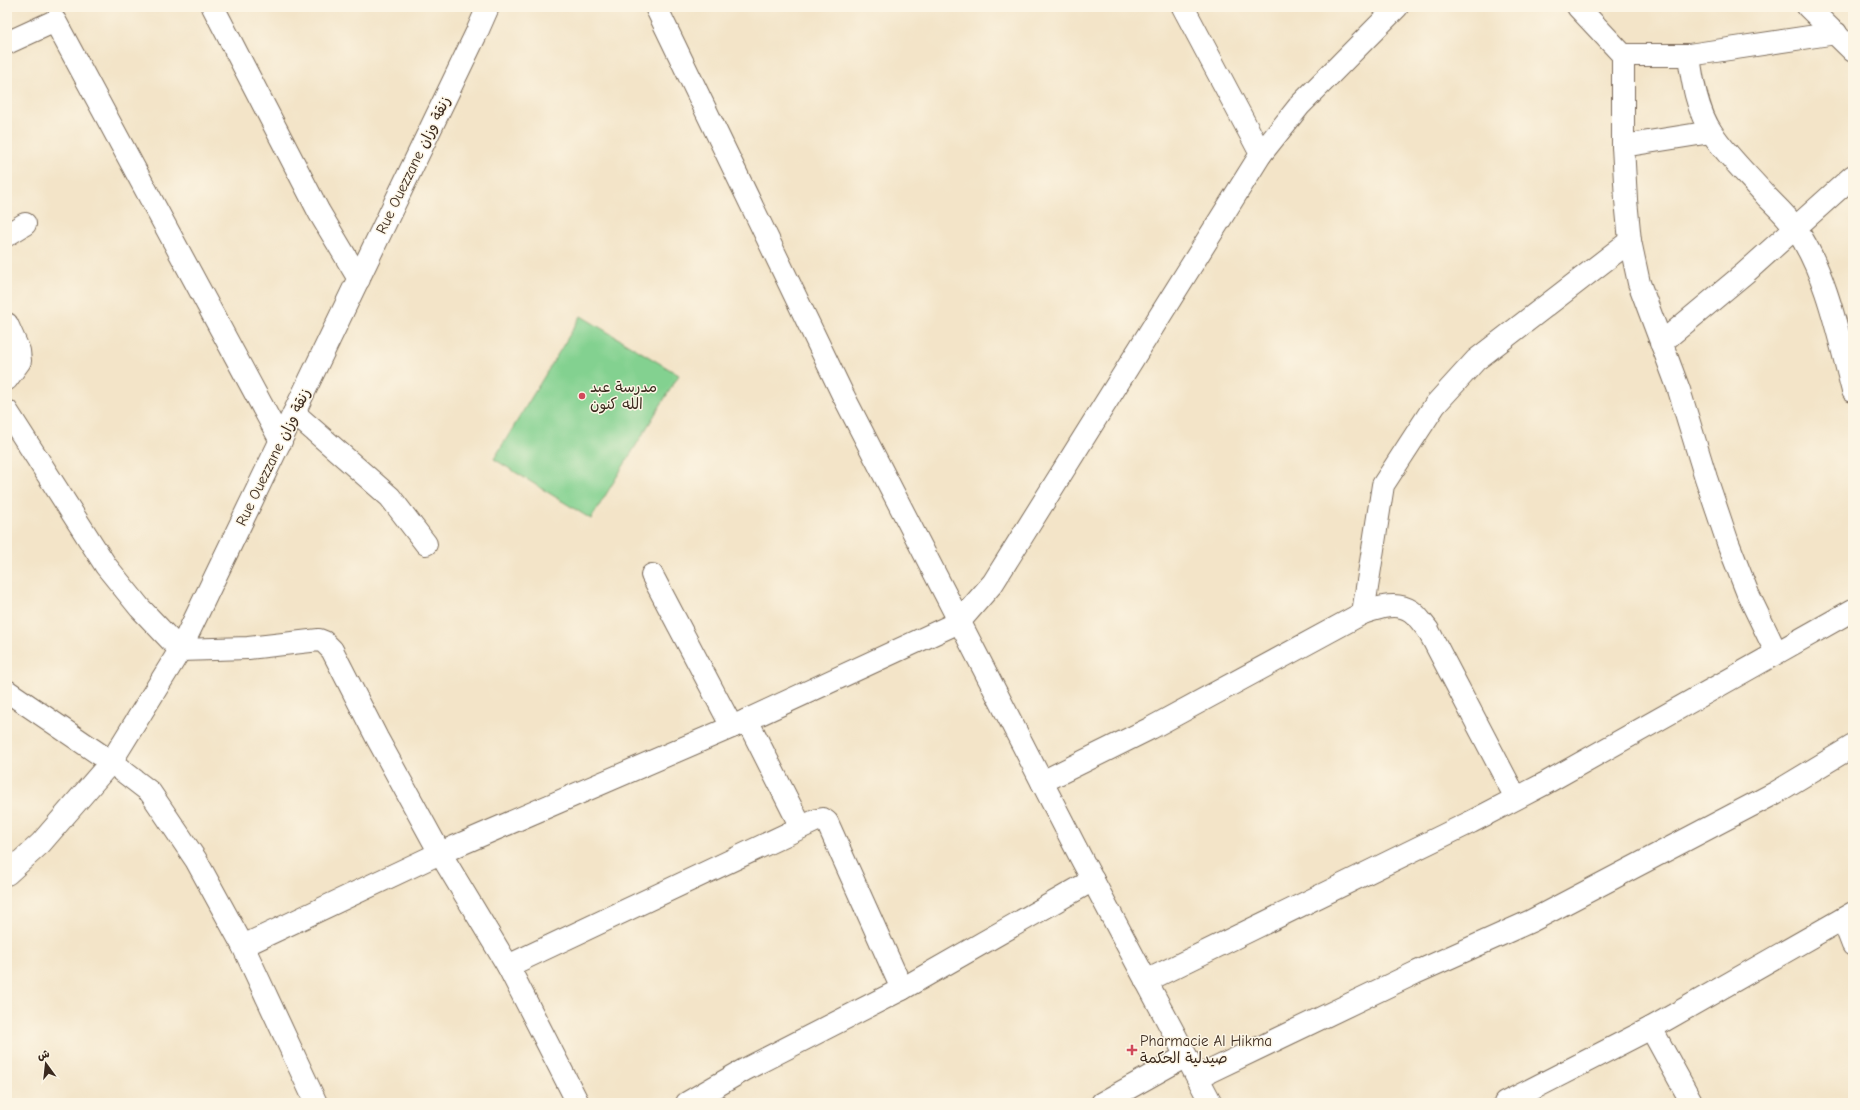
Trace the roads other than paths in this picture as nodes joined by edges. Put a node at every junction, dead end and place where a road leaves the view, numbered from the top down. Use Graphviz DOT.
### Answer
graph roads {
  1 [pos="213,7"];
  2 [pos="488,7"];
  3 [pos="656,7"];
  4 [pos="1183,7"];
  5 [pos="1397,7"];
  6 [pos="1578,7"];
  7 [pos="1808,7"];
  8 [pos="53,14"];
  9 [pos="1836,33"];
  10 [pos="7,43"];
  11 [pos="1853,51"];
  12 [pos="1623,55"];
  13 [pos="1689,55"];
  14 [pos="1711,132"];
  15 [pos="1623,146"];
  16 [pos="1261,154"];
  17 [pos="1853,176"];
  18 [pos="1796,228"];
  19 [pos="1630,241"];
  20 [pos="359,279"];
  21 [pos="7,324"];
  22 [pos="1661,343"];
  23 [pos="7,379"];
  24 [pos="1853,391"];
  25 [pos="7,411"];
  26 [pos="294,413"];
  27 [pos="281,441"];
  28 [pos="426,544"];
  29 [pos="652,575"];
  30 [pos="1853,610"];
  31 [pos="1363,613"];
  32 [pos="959,622"];
  33 [pos="180,650"];
  34 [pos="1776,652"];
  35 [pos="7,691"];
  36 [pos="739,724"];
  37 [pos="1853,746"];
  38 [pos="111,762"];
  39 [pos="1042,782"];
  40 [pos="1516,798"];
  41 [pos="801,827"];
  42 [pos="440,853"];
  43 [pos="7,874"];
  44 [pos="1093,880"];
  45 [pos="1848,916"];
  46 [pos="1853,945"];
  47 [pos="243,946"];
  48 [pos="508,966"];
  49 [pos="1146,981"];
  50 [pos="902,989"];
  51 [pos="1651,1028"];
  52 [pos="1186,1056"];
  53 [pos="1198,1077"];
  54 [pos="316,1103"];
  55 [pos="578,1103"];
  56 [pos="688,1103"];
  57 [pos="1102,1103"];
  58 [pos="1211,1103"];
  59 [pos="1505,1103"];
  60 [pos="1692,1103"];
  1 -- 20 [label="street"];
  2 -- 20 [label="street, Rue Ouezzane زنقة وزان"];
  3 -- 32 [label="street"];
  4 -- 16 [label="street"];
  5 -- 16 [label="street"];
  6 -- 12 [label="street"];
  7 -- 9 [label="street"];
  8 -- 10 [label="street"];
  8 -- 27 [label="street"];
  9 -- 11 [label="street"];
  9 -- 13 [label="street"];
  12 -- 13 [label="street"];
  12 -- 15 [label="street"];
  13 -- 14 [label="street"];
  14 -- 15 [label="street"];
  14 -- 18 [label="street"];
  15 -- 19 [label="street"];
  16 -- 32 [label="street"];
  17 -- 18 [label="street"];
  18 -- 22 [label="street"];
  18 -- 24 [label="street"];
  19 -- 22 [label="street"];
  19 -- 31 [label="street"];
  20 -- 26 [label="street, Rue Ouezzane زنقة وزان"];
  21 -- 23 [label="street"];
  22 -- 34 [label="street"];
  25 -- 33 [label="street"];
  26 -- 27 [label="street, Rue Ouezzane زنقة وزان"];
  26 -- 28 [label="street"];
  27 -- 33 [label="street, Rue Ouezzane زنقة وزان"];
  29 -- 36 [label="street"];
  30 -- 34 [label="street"];
  31 -- 39 [label="street"];
  31 -- 40 [label="street"];
  32 -- 36 [label="street"];
  32 -- 39 [label="street"];
  33 -- 38 [label="street, Rue Ouezzane زنقة وزان"];
  33 -- 42 [label="street"];
  34 -- 40 [label="street"];
  35 -- 38 [label="street"];
  36 -- 41 [label="street"];
  36 -- 42 [label="street"];
  37 -- 53 [label="street"];
  38 -- 43 [label="street, Rue Ouezzane زنقة وزان"];
  38 -- 47 [label="street"];
  39 -- 44 [label="street"];
  40 -- 49 [label="street"];
  41 -- 48 [label="street"];
  41 -- 50 [label="street"];
  42 -- 47 [label="street"];
  42 -- 48 [label="street"];
  44 -- 49 [label="street"];
  44 -- 50 [label="street"];
  45 -- 46 [label="street"];
  45 -- 51 [label="street"];
  47 -- 54 [label="street"];
  48 -- 55 [label="street"];
  49 -- 52 [label="street"];
  50 -- 56 [label="street"];
  51 -- 59 [label="street"];
  51 -- 60 [label="street"];
  52 -- 53 [label="street"];
  52 -- 57 [label="street"];
  53 -- 58 [label="street"];
}
